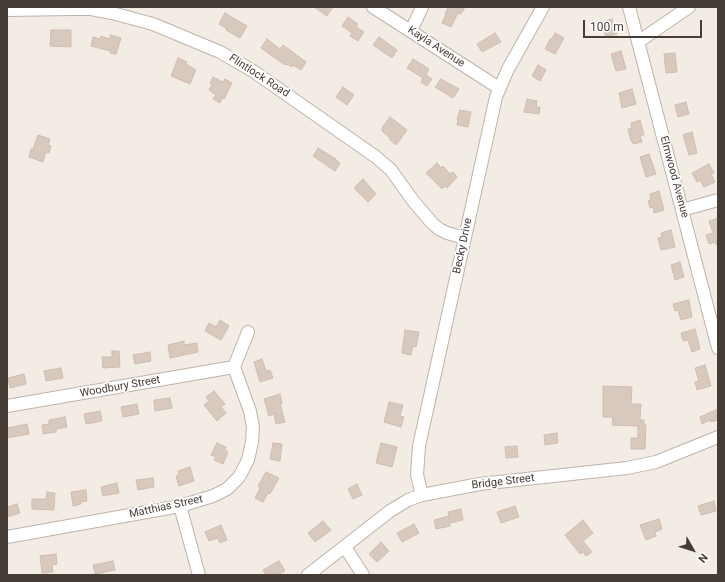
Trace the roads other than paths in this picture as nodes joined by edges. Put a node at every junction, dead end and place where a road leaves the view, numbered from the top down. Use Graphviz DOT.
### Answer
graph roads {
  1 [pos="373,7"];
  2 [pos="422,7"];
  3 [pos="543,7"];
  4 [pos="629,7"];
  5 [pos="689,7"];
  6 [pos="91,8"];
  7 [pos="7,10"];
  8 [pos="411,31"];
  9 [pos="638,42"];
  10 [pos="499,88"];
  11 [pos="718,200"];
  12 [pos="682,210"];
  13 [pos="465,238"];
  14 [pos="248,332"];
  15 [pos="718,348"];
  16 [pos="234,367"];
  17 [pos="7,406"];
  18 [pos="718,437"];
  19 [pos="422,495"];
  20 [pos="180,506"];
  21 [pos="7,536"];
  22 [pos="345,547"];
  23 [pos="199,575"];
  24 [pos="308,575"];
  25 [pos="362,575"];
  1 -- 8 [label="street, Kayla Avenue"];
  2 -- 8 [label="street"];
  3 -- 10 [label="street, Becky Drive"];
  4 -- 9 [label="street, Elmwood Avenue"];
  5 -- 9 [label="street"];
  6 -- 7 [label="street, Flintlock Road"];
  6 -- 13 [label="street, Flintlock Road"];
  8 -- 10 [label="street, Kayla Avenue"];
  9 -- 12 [label="street, Elmwood Avenue"];
  10 -- 13 [label="street, Becky Drive"];
  11 -- 12 [label="street"];
  12 -- 15 [label="street, Elmwood Avenue"];
  13 -- 19 [label="street, Becky Drive"];
  14 -- 16 [label="street"];
  16 -- 17 [label="street, Woodbury Street"];
  16 -- 20 [label="street, Matthias Street"];
  18 -- 19 [label="street, Bridge Street"];
  19 -- 22 [label="street, Bridge Street"];
  20 -- 21 [label="street, Matthias Street"];
  20 -- 23 [label="street"];
  22 -- 24 [label="street, Bridge Street"];
  22 -- 25 [label="street"];
}
